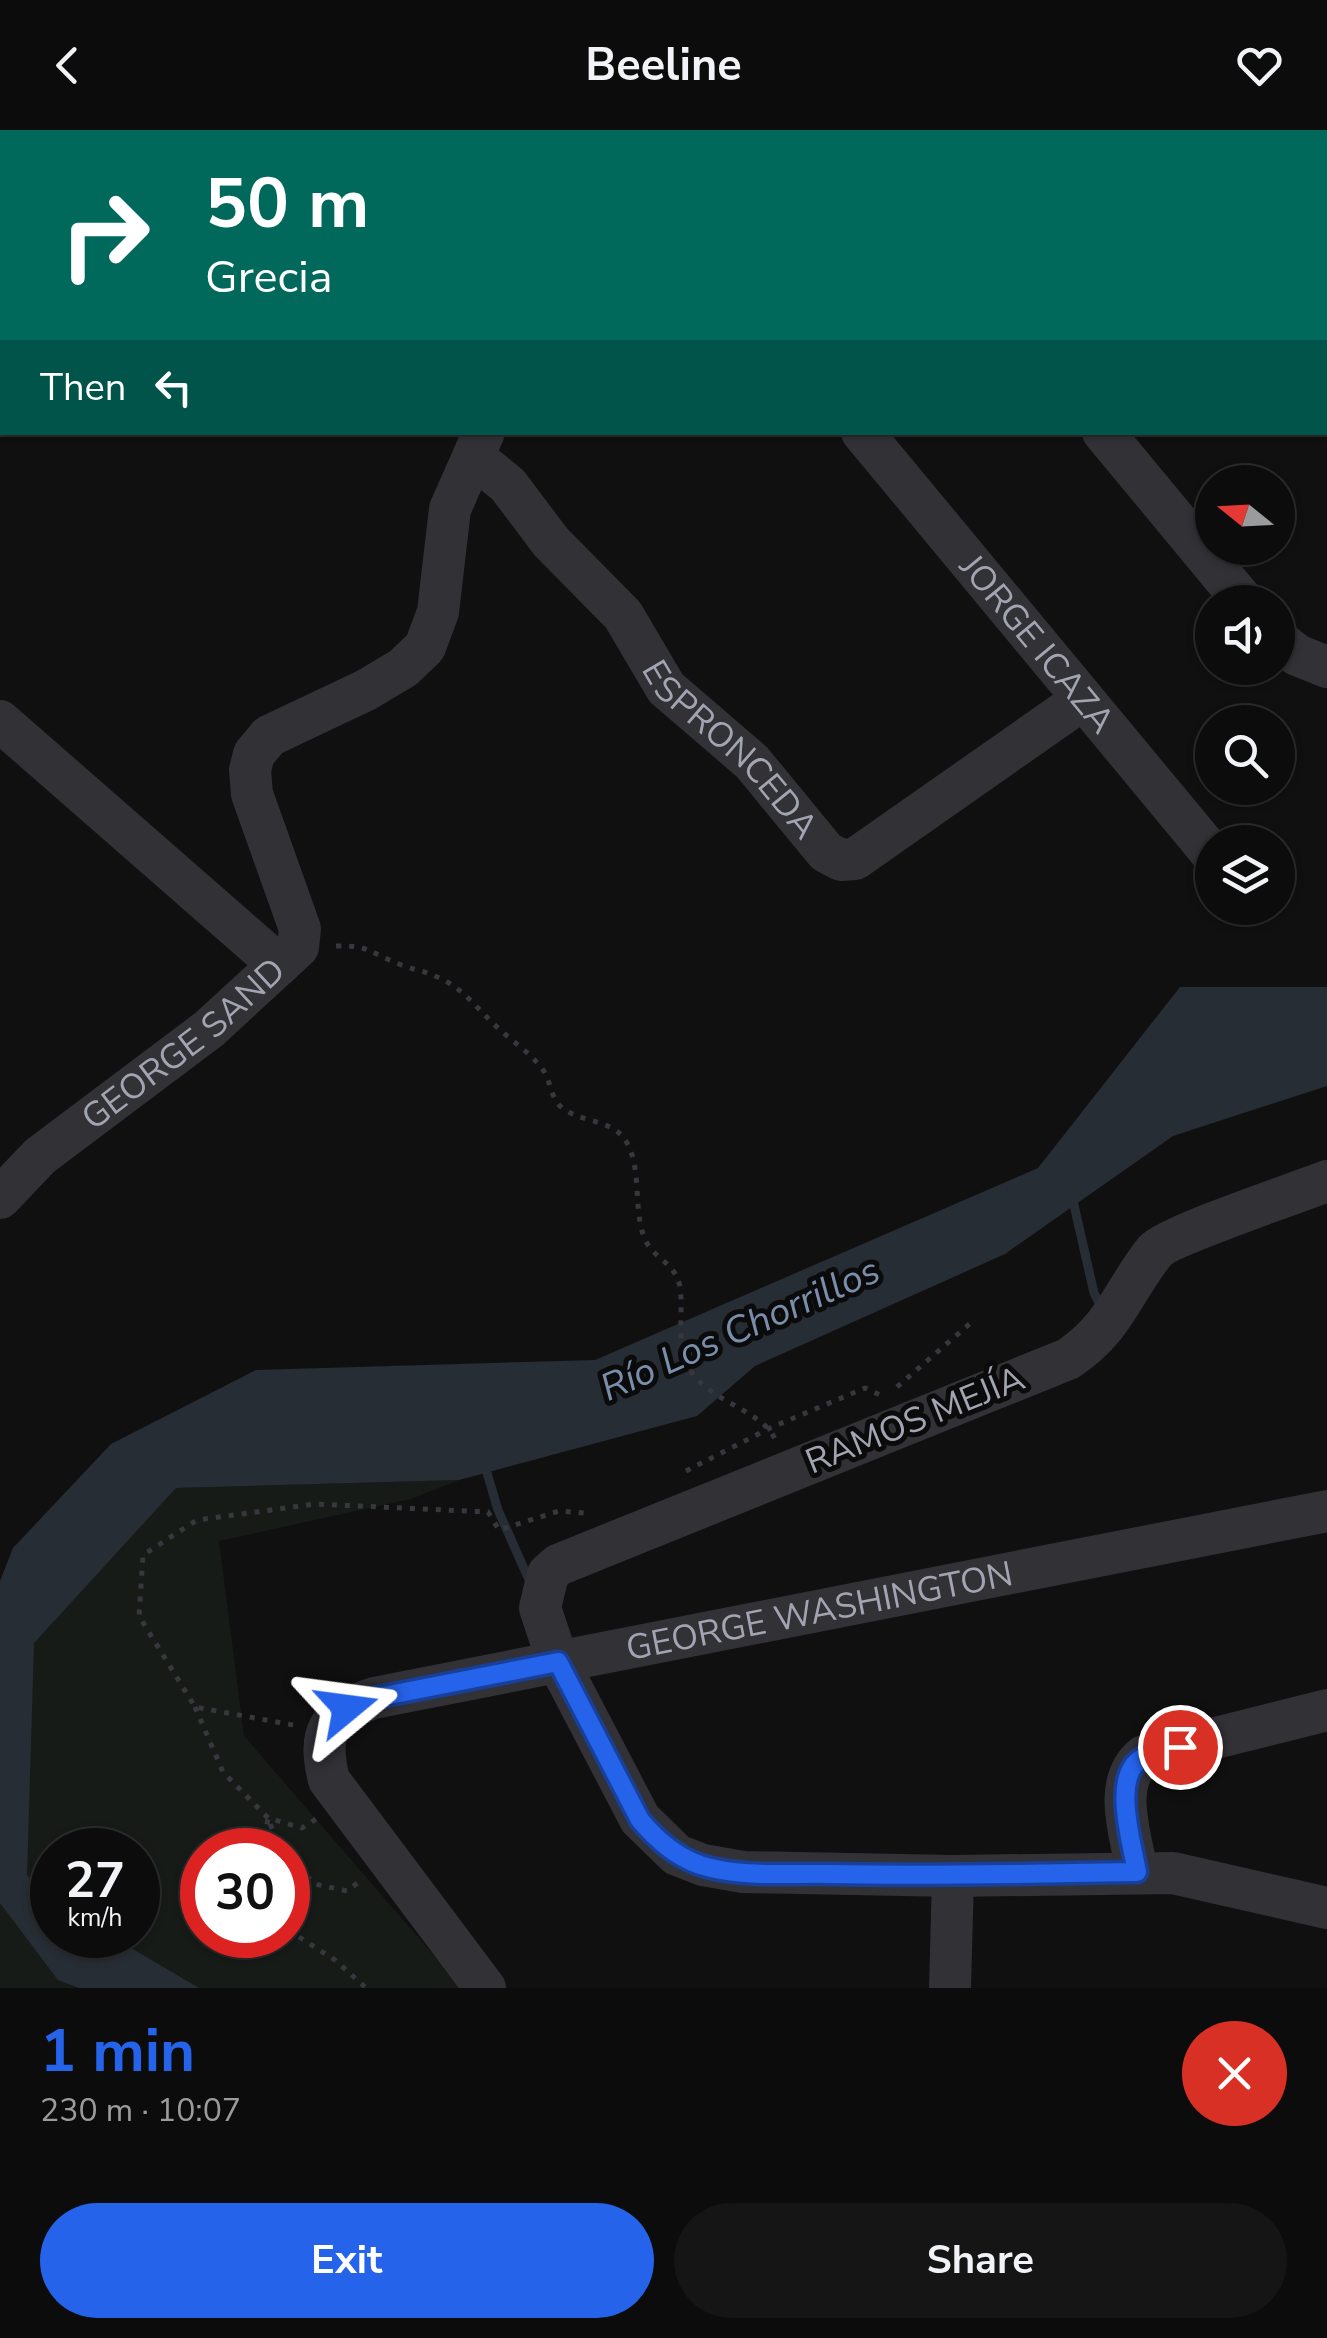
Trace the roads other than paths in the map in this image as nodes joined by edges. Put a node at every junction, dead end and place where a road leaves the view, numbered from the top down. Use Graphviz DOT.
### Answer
graph roads {
  1 [pos="864,435"];
  2 [pos="1106,435"];
  3 [pos="479,445"];
  4 [pos="1230,585"];
  5 [pos="1295,653"];
  6 [pos="1327,667"];
  7 [pos="1082,700"];
  8 [pos="0,721"];
  9 [pos="1195,834"];
  10 [pos="288,956"];
  11 [pos="1327,1181"];
  12 [pos="0,1198"];
  13 [pos="1327,1511"];
  14 [pos="558,1662"];
  15 [pos="1327,1710"];
  16 [pos="1137,1872"];
  17 [pos="952,1876"];
  18 [pos="1327,1908"];
  19 [pos="485,1988"];
  20 [pos="950,1988"];
  1 -- 7 [label="street, JORGE ICAZA"];
  2 -- 4 [label="street"];
  3 -- 7 [label="street, ESPRONCEDA"];
  3 -- 10 [label="street, GEORGE SAND"];
  5 -- 6 [label="street"];
  7 -- 9 [label="street, JORGE ICAZA"];
  8 -- 10 [label="street"];
  10 -- 12 [label="street, GEORGE SAND"];
  11 -- 14 [label="street, RAMOS MEJÍA"];
  13 -- 14 [label="street, GEORGE WASHINGTON"];
  14 -- 17 [label="street, RAMOS MEJÍA"];
  14 -- 19 [label="street, GEORGE WASHINGTON"];
  15 -- 16 [label="street"];
  16 -- 17 [label="street, RAMOS MEJÍA"];
  16 -- 18 [label="street, RAMOS MEJÍA"];
  17 -- 20 [label="street"];
}
